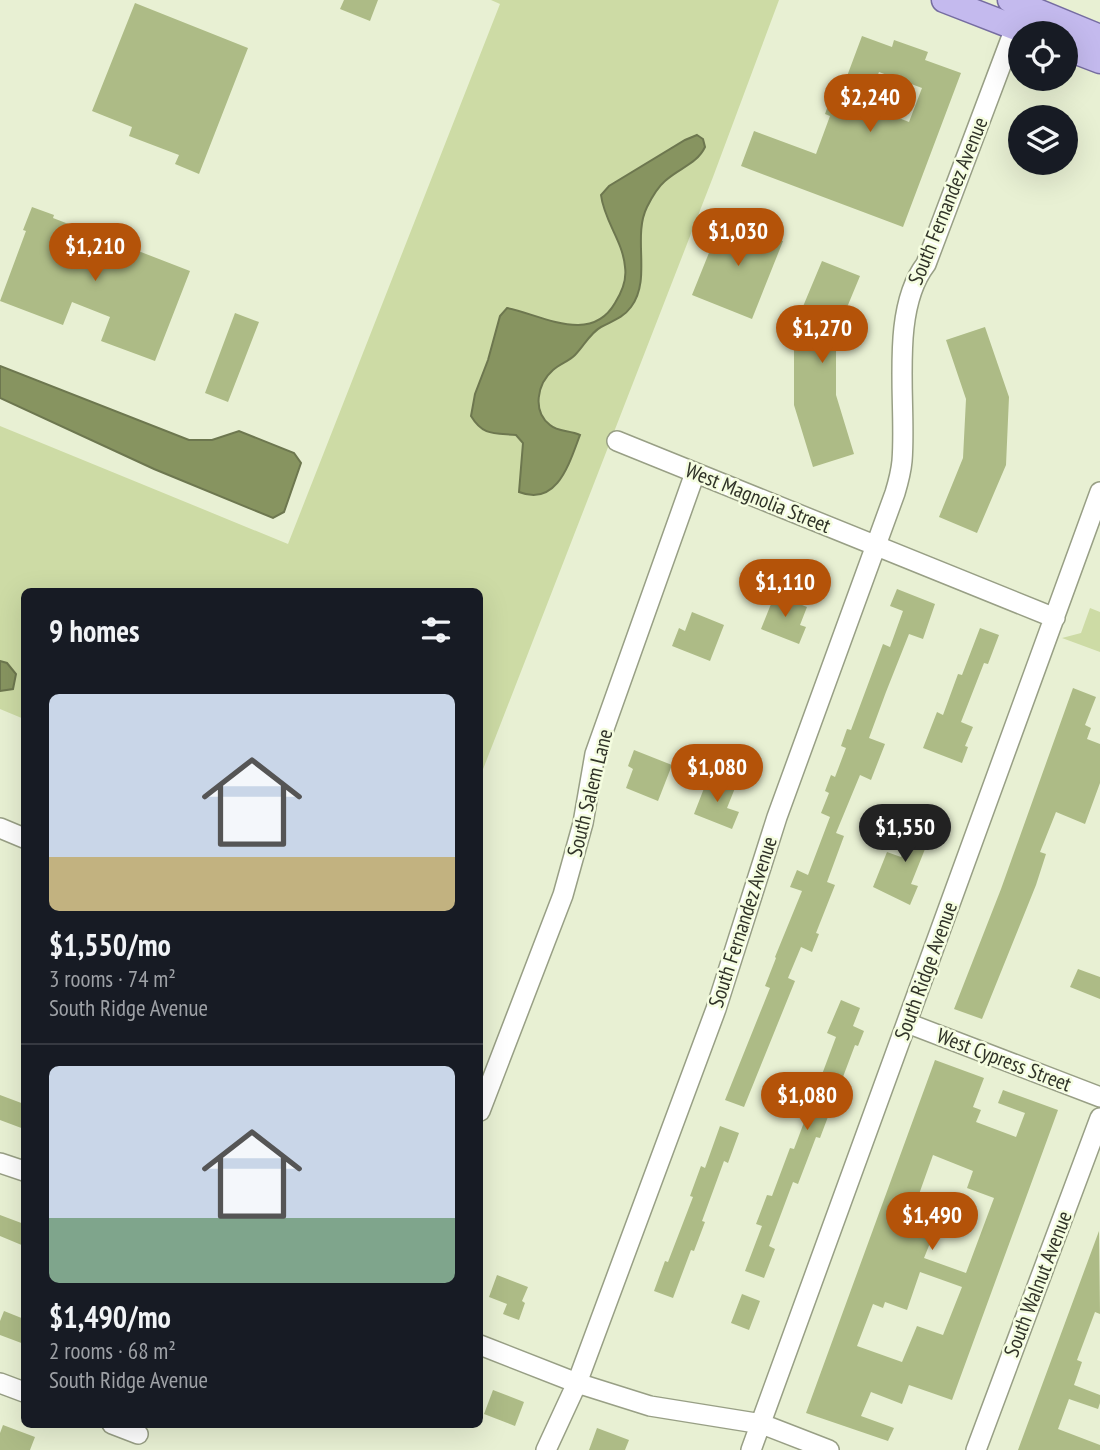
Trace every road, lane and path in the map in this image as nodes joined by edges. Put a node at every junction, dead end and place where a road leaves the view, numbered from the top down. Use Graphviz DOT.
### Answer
graph roads {
  1 [pos="944,0"];
  2 [pos="1010,0"];
  3 [pos="1008,25"];
  4 [pos="1100,37"];
  5 [pos="1078,53"];
  6 [pos="1100,61"];
  7 [pos="1008,65"];
  8 [pos="617,441"];
  9 [pos="695,473"];
  10 [pos="1100,492"];
  11 [pos="876,546"];
  12 [pos="1055,618"];
  13 [pos="0,828"];
  14 [pos="21,837"];
  15 [pos="907,1023"];
  16 [pos="1100,1097"];
  17 [pos="483,1103"];
  18 [pos="1100,1118"];
  19 [pos="0,1163"];
  20 [pos="21,1170"];
  21 [pos="483,1346"];
  22 [pos="0,1383"];
  23 [pos="577,1383"];
  24 [pos="21,1391"];
  25 [pos="762,1424"];
  26 [pos="120,1428"];
  27 [pos="137,1436"];
  28 [pos="546,1450"];
  29 [pos="751,1450"];
  30 [pos="830,1450"];
  31 [pos="976,1450"];
  1 -- 3 [label="main road"];
  2 -- 4 [label="main road"];
  5 -- 6 [label="main road"];
  7 -- 11 [label="street, South Fernandez Avenue"];
  8 -- 9 [label="street, West Magnolia Street"];
  9 -- 11 [label="street, West Magnolia Street"];
  9 -- 17 [label="street, South Salem Lane"];
  10 -- 12 [label="street, South Ridge Avenue"];
  11 -- 12 [label="street, West Magnolia Street"];
  11 -- 23 [label="street, South Fernandez Avenue"];
  12 -- 15 [label="street, South Ridge Avenue"];
  13 -- 14 [label="street"];
  15 -- 16 [label="street, West Cypress Street"];
  15 -- 25 [label="street, South Ridge Avenue"];
  18 -- 31 [label="street, South Walnut Avenue"];
  19 -- 20 [label="street"];
  21 -- 23 [label="street"];
  22 -- 24 [label="street"];
  23 -- 25 [label="street"];
  23 -- 28 [label="street, South Fernandez Avenue"];
  25 -- 29 [label="street, South Ridge Avenue"];
  25 -- 30 [label="street"];
  26 -- 27 [label="street"];
}
